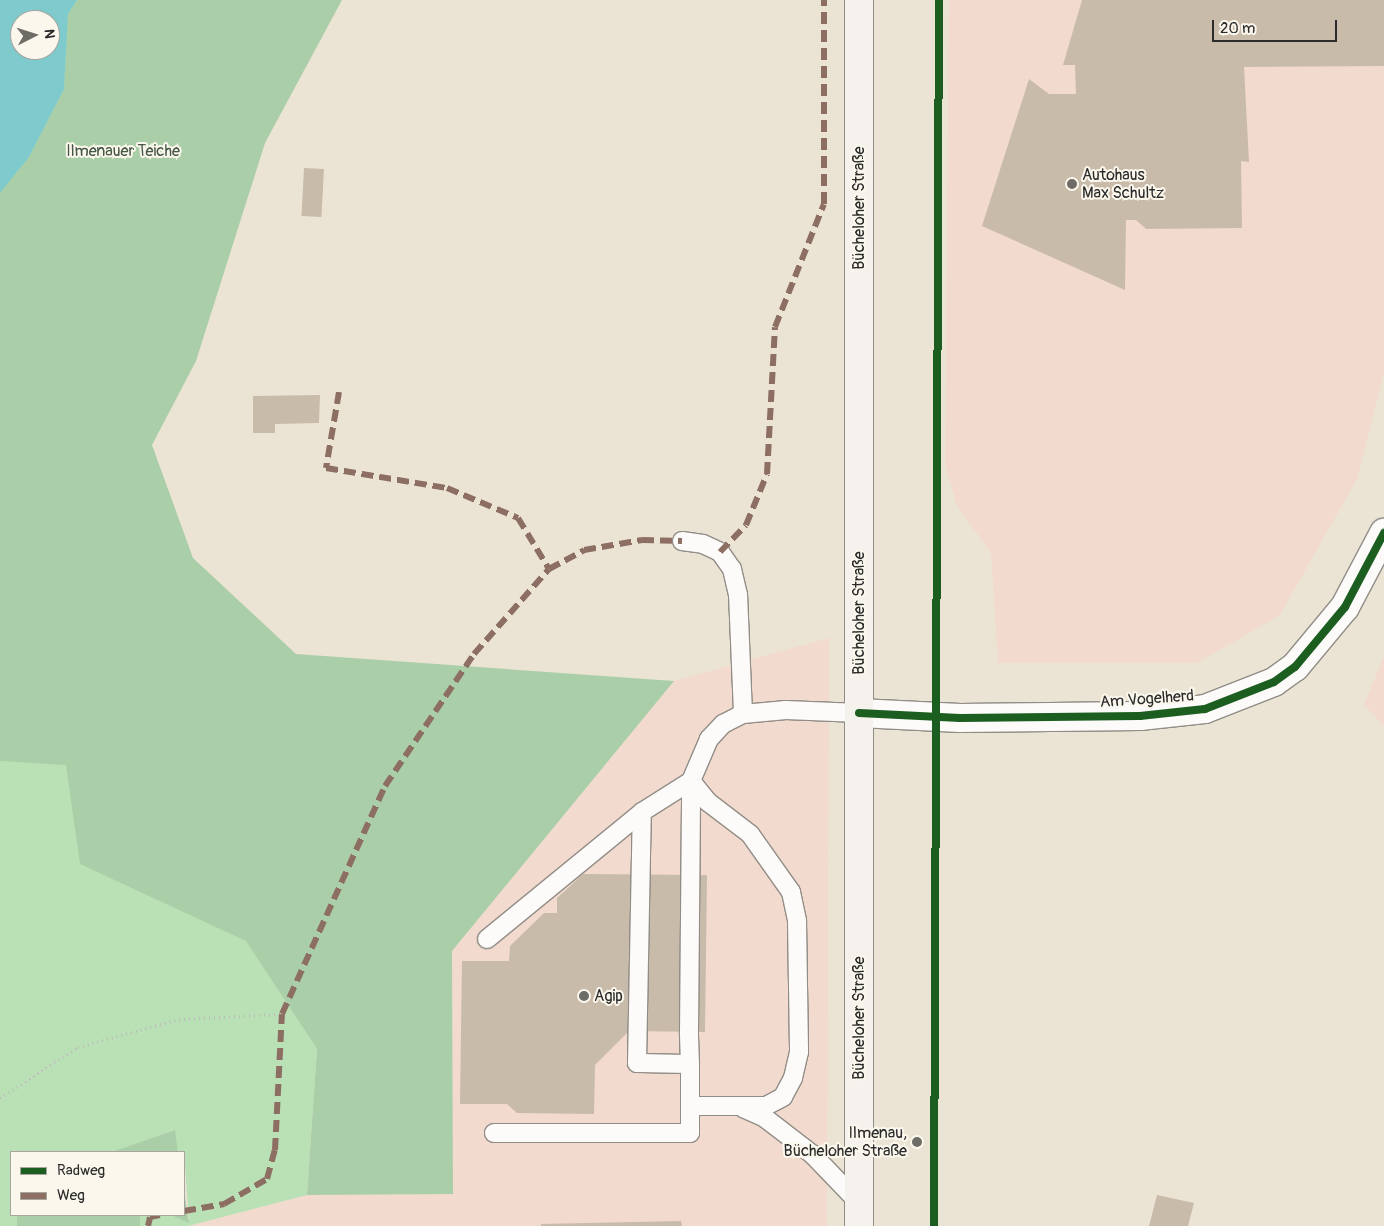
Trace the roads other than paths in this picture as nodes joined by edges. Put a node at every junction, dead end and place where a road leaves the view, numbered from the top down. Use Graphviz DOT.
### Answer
graph roads {
  1 [pos="859,0"];
  2 [pos="1384,533"];
  3 [pos="682,541"];
  4 [pos="859,713"];
  5 [pos="743,714"];
  6 [pos="691,781"];
  7 [pos="642,812"];
  8 [pos="487,939"];
  9 [pos="690,1064"];
  10 [pos="690,1106"];
  11 [pos="741,1107"];
  12 [pos="494,1133"];
  13 [pos="859,1214"];
  1 -- 4 [label="main road, Bücheloher Straße"];
  2 -- 4 [label="street, Am Vogelherd"];
  3 -- 5 [label="lane"];
  4 -- 5 [label="lane"];
  4 -- 13 [label="main road, Bücheloher Straße"];
  5 -- 6 [label="lane"];
  6 -- 7 [label="lane"];
  6 -- 9 [label="lane"];
  6 -- 11 [label="lane"];
  7 -- 8 [label="lane"];
  7 -- 9 [label="lane"];
  9 -- 10 [label="lane"];
  10 -- 11 [label="lane"];
  10 -- 12 [label="lane"];
  11 -- 13 [label="lane"];
}
